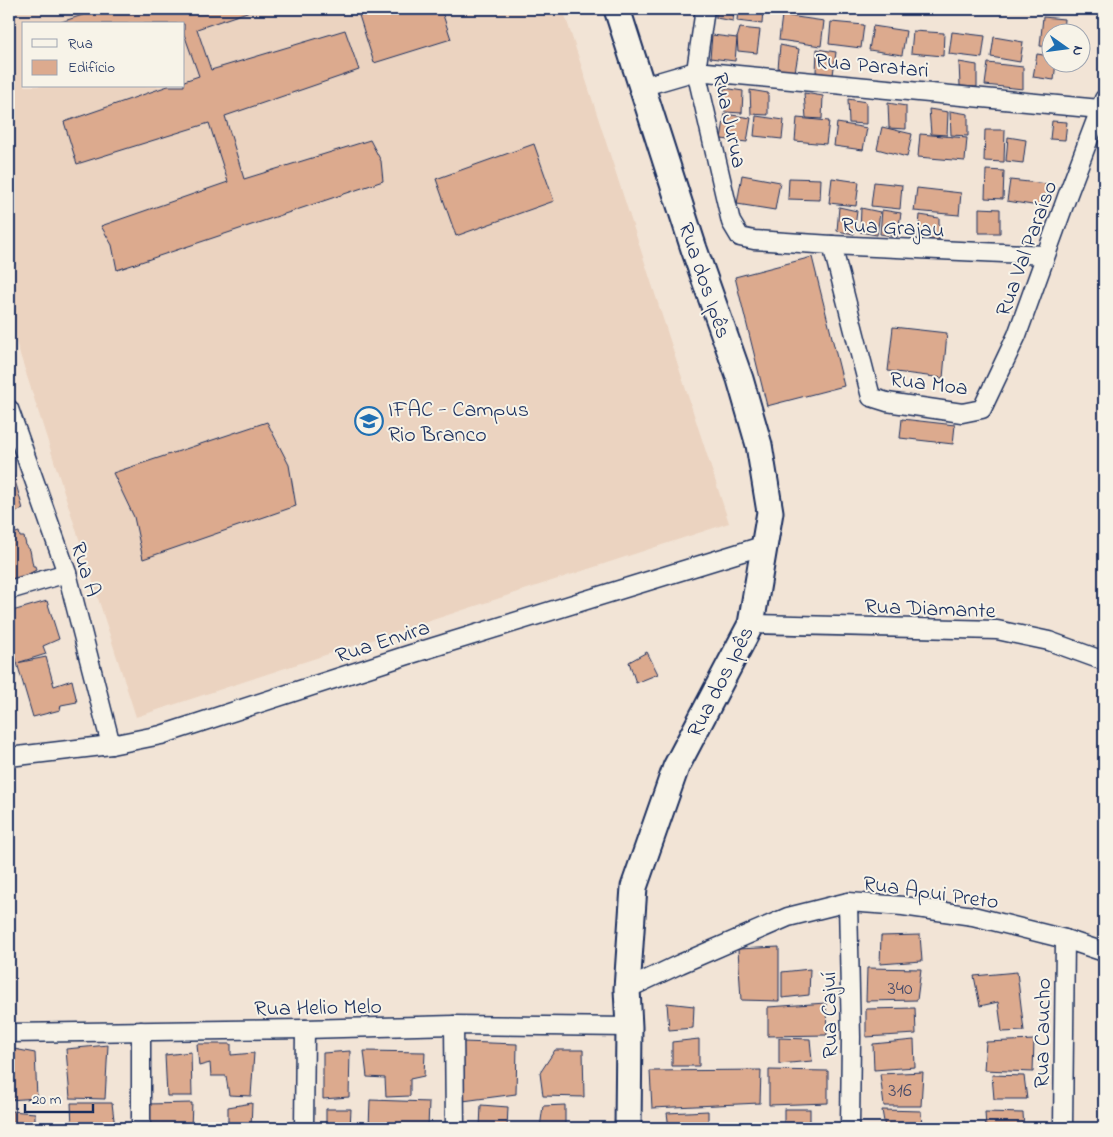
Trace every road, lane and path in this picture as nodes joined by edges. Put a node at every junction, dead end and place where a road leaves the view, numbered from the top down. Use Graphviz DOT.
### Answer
graph roads {
  1 [pos="617,9"];
  2 [pos="705,9"];
  3 [pos="696,71"];
  4 [pos="641,86"];
  5 [pos="1102,104"];
  6 [pos="740,237"];
  7 [pos="832,245"];
  8 [pos="1045,255"];
  9 [pos="9,409"];
  10 [pos="982,410"];
  11 [pos="765,545"];
  12 [pos="67,573"];
  13 [pos="9,590"];
  14 [pos="750,624"];
  15 [pos="1104,661"];
  16 [pos="111,745"];
  17 [pos="9,757"];
  18 [pos="848,902"];
  19 [pos="1065,939"];
  20 [pos="1104,952"];
  21 [pos="627,989"];
  22 [pos="454,1025"];
  23 [pos="629,1027"];
  24 [pos="305,1029"];
  25 [pos="141,1031"];
  26 [pos="9,1033"];
  27 [pos="141,1128"];
  28 [pos="304,1128"];
  29 [pos="455,1128"];
  30 [pos="628,1128"];
  31 [pos="850,1128"];
  32 [pos="1063,1128"];
  1 -- 4 [label="street, Rua dos Ipês"];
  2 -- 3 [label="street, Rua Jurua"];
  3 -- 4 [label="street, Rua Paratari"];
  3 -- 5 [label="street, Rua Paratari"];
  3 -- 6 [label="street, Rua Jurua"];
  4 -- 11 [label="street, Rua dos Ipês"];
  5 -- 8 [label="street, Rua Val Paraíso"];
  6 -- 7 [label="street, Rua Grajau"];
  7 -- 8 [label="street, Rua Grajau"];
  7 -- 10 [label="street, Rua Moa"];
  8 -- 10 [label="street, Rua Val Paraíso"];
  9 -- 12 [label="street, Rua A"];
  11 -- 14 [label="street, Rua dos Ipês"];
  11 -- 16 [label="street, Rua Envira"];
  12 -- 13 [label="street"];
  12 -- 16 [label="street, Rua A"];
  14 -- 15 [label="street, Rua Diamante"];
  14 -- 21 [label="street, Rua dos Ipês"];
  16 -- 17 [label="street, Rua Envira"];
  18 -- 19 [label="street, Rua Apui Preto"];
  18 -- 21 [label="street, Rua Apui Preto"];
  18 -- 31 [label="street, Rua Cajuí"];
  19 -- 20 [label="street, Rua Apui Preto"];
  19 -- 32 [label="street, Rua Caucho"];
  21 -- 23 [label="street, Rua dos Ipês"];
  22 -- 23 [label="street, Rua Helio Melo"];
  22 -- 24 [label="street, Rua Helio Melo"];
  22 -- 29 [label="street"];
  23 -- 30 [label="street, Rua dos Ipês"];
  24 -- 25 [label="street, Rua Helio Melo"];
  24 -- 28 [label="street"];
  25 -- 26 [label="street, Rua Helio Melo"];
  25 -- 27 [label="street"];
}
